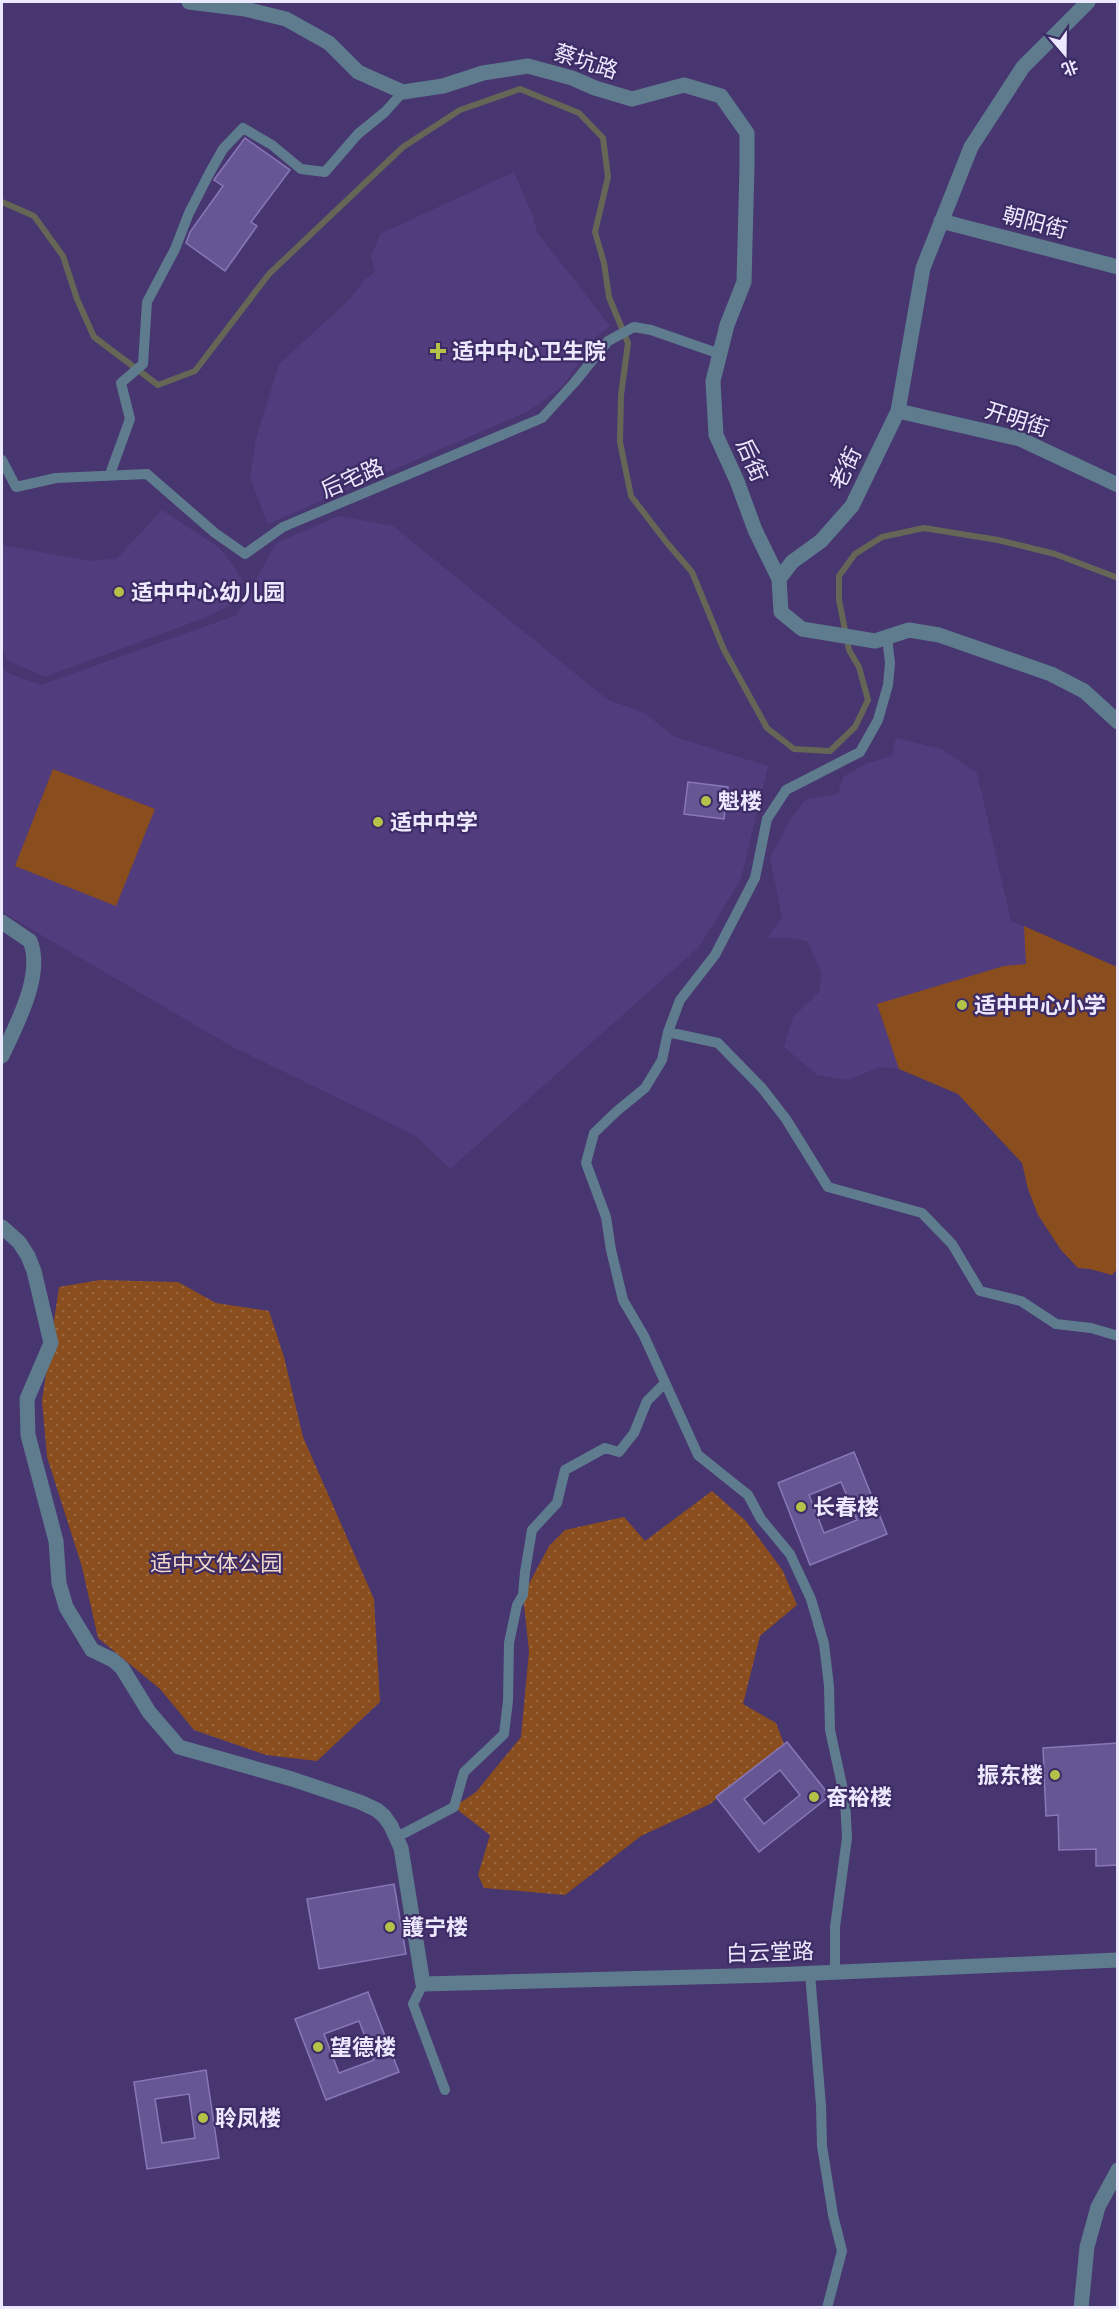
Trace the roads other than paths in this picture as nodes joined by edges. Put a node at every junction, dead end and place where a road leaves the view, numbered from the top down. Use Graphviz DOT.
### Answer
graph roads {
  1 [pos="189,2"];
  2 [pos="1088,2"];
  3 [pos="403,92"];
  4 [pos="941,221"];
  5 [pos="1118,267"];
  6 [pos="720,354"];
  7 [pos="897,411"];
  8 [pos="2,460"];
  9 [pos="110,474"];
  10 [pos="1118,485"];
  11 [pos="779,579"];
  12 [pos="887,637"];
  13 [pos="1118,722"];
  14 [pos="2,922"];
  15 [pos="668,1032"];
  16 [pos="2,1056"];
  17 [pos="2,1227"];
  18 [pos="1118,1336"];
  19 [pos="665,1383"];
  20 [pos="397,1837"];
  21 [pos="1118,1960"];
  22 [pos="835,1972"];
  23 [pos="810,1974"];
  24 [pos="423,1984"];
  25 [pos="445,2090"];
  26 [pos="1118,2170"];
  27 [pos="827,2307"];
  28 [pos="1081,2307"];
  1 -- 3 [label="street"];
  2 -- 4 [label="street, 老街"];
  3 -- 6 [label="street, 蔡坑路"];
  3 -- 9 [label="lane"];
  4 -- 5 [label="street, 朝阳街"];
  4 -- 7 [label="street, 老街"];
  6 -- 9 [label="lane, 后宅路"];
  6 -- 11 [label="street, 后街"];
  7 -- 10 [label="street, 开明街"];
  7 -- 11 [label="street, 老街"];
  8 -- 9 [label="lane, 后宅路"];
  11 -- 12 [label="street"];
  12 -- 13 [label="street"];
  12 -- 15 [label="lane"];
  14 -- 16 [label="street"];
  15 -- 18 [label="lane"];
  15 -- 19 [label="lane"];
  17 -- 20 [label="street"];
  19 -- 20 [label="lane"];
  19 -- 22 [label="lane"];
  20 -- 24 [label="street"];
  21 -- 22 [label="street, 白云堂路"];
  22 -- 23 [label="street, 白云堂路"];
  23 -- 24 [label="street, 白云堂路"];
  23 -- 27 [label="lane"];
  24 -- 25 [label="lane"];
  26 -- 28 [label="street"];
}
